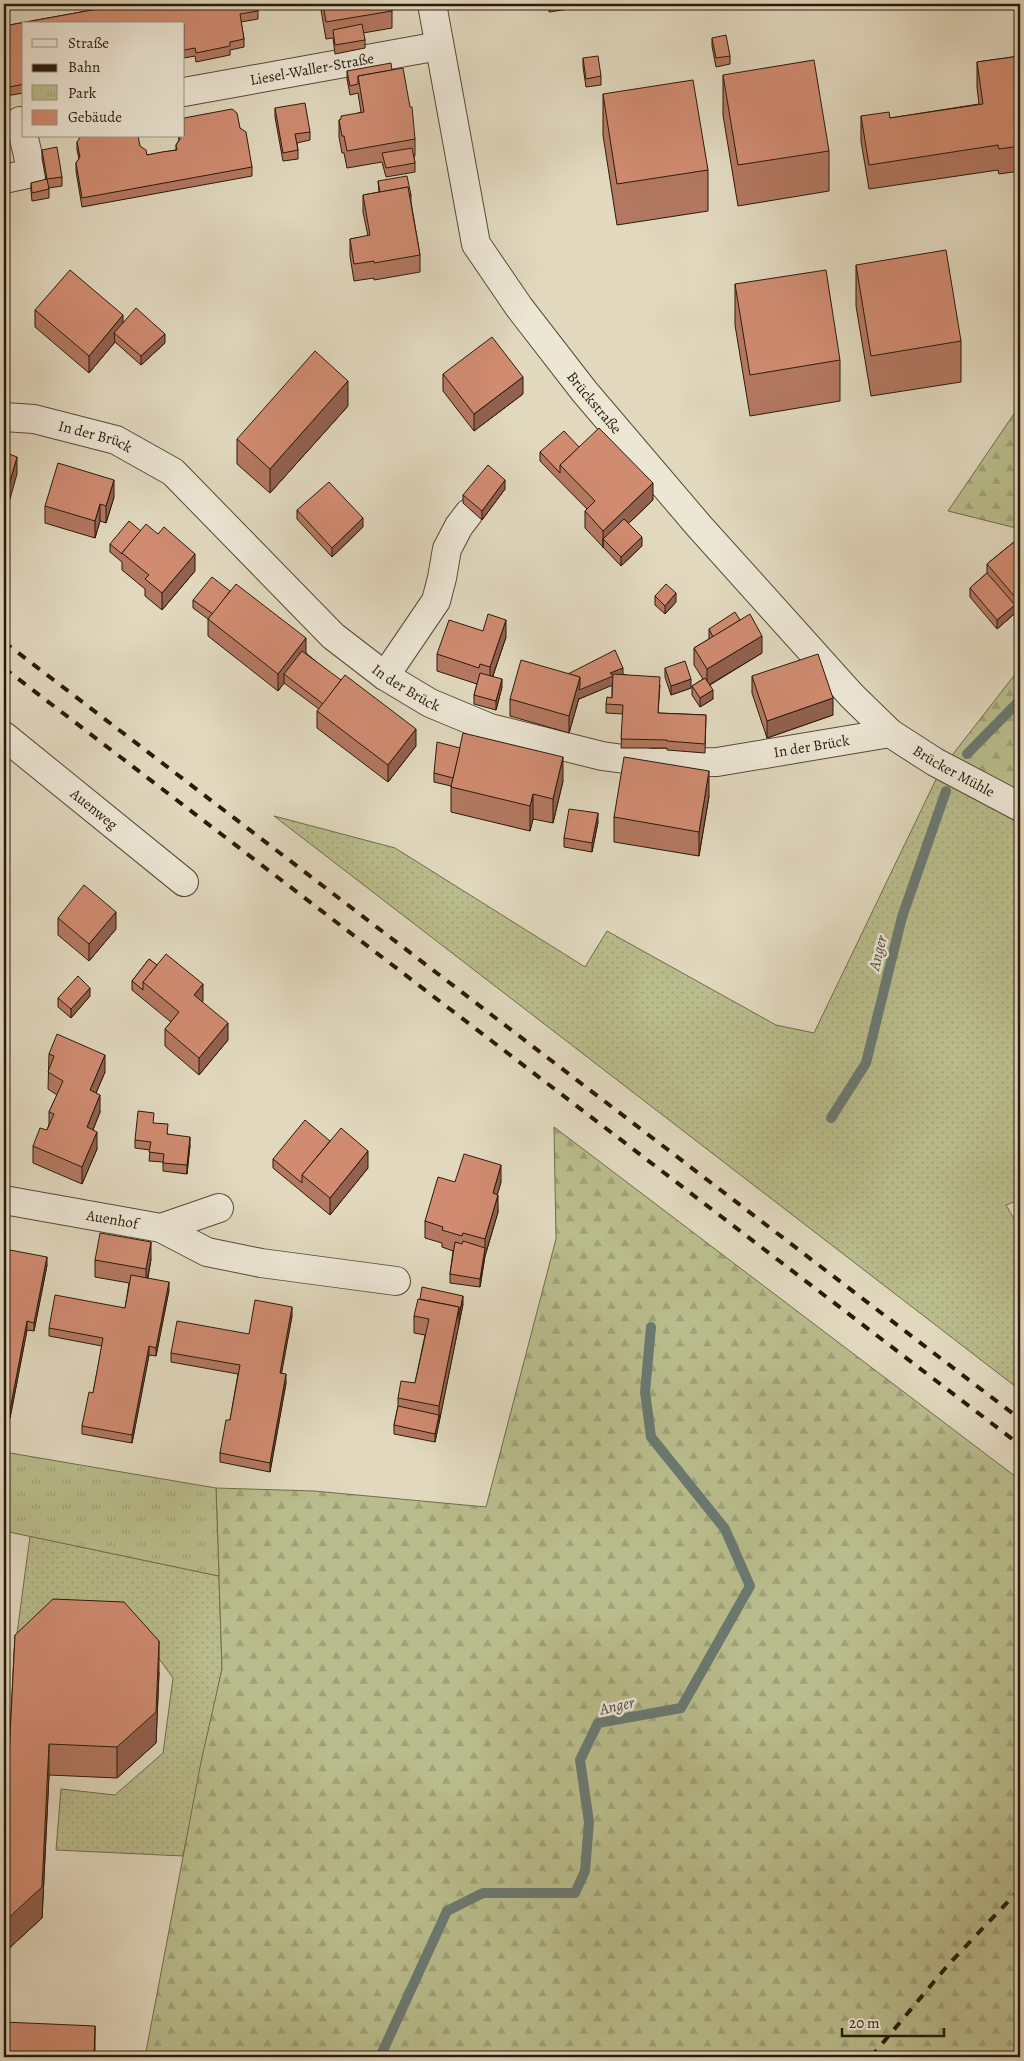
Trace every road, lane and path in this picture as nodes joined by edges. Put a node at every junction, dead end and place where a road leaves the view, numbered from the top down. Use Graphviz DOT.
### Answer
graph roads {
  1 [pos="432,4"];
  2 [pos="439,46"];
  3 [pos="185,92"];
  4 [pos="16,122"];
  5 [pos="4,179"];
  6 [pos="4,417"];
  7 [pos="469,513"];
  8 [pos="385,676"];
  9 [pos="890,733"];
  10 [pos="4,736"];
  11 [pos="1020,807"];
  12 [pos="184,882"];
  13 [pos="4,1200"];
  14 [pos="219,1208"];
  15 [pos="161,1228"];
  16 [pos="396,1281"];
  1 -- 2 [label="street, Brückstraße"];
  2 -- 3 [label="street, Liesel-Waller-Straße"];
  2 -- 9 [label="street, Brückstraße"];
  4 -- 5 [label="street"];
  6 -- 8 [label="street, In der Brück"];
  7 -- 8 [label="street"];
  8 -- 9 [label="street, In der Brück"];
  9 -- 11 [label="street, Brücker Mühle"];
  10 -- 12 [label="street, Auenweg"];
  13 -- 15 [label="street, Auenhof"];
  14 -- 15 [label="street, Auenhof"];
  15 -- 16 [label="street"];
}
